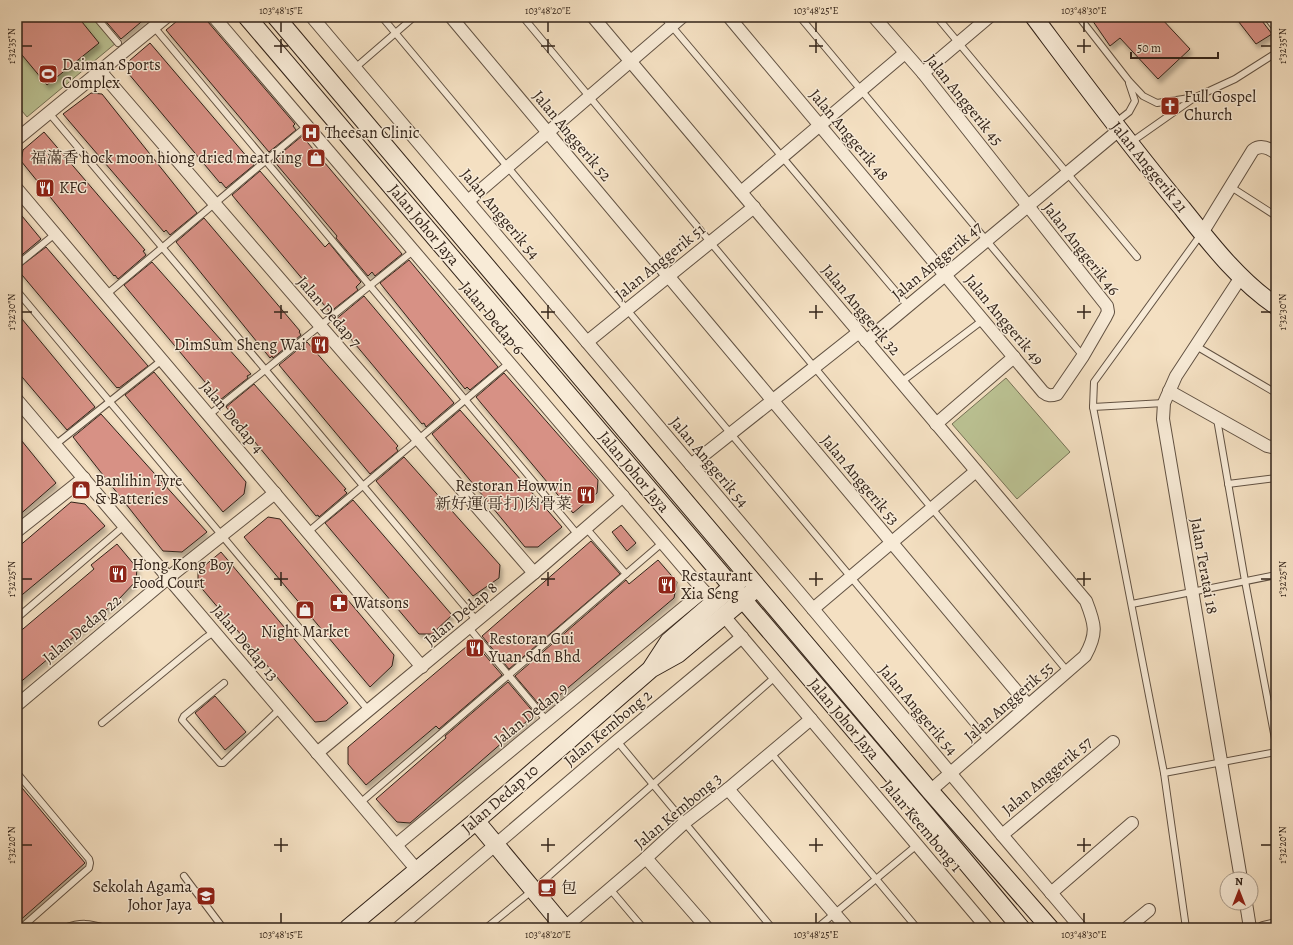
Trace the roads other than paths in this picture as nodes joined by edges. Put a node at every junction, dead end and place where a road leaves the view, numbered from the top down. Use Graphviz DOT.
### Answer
graph roads {
  1 [pos="96,17"];
  2 [pos="166,17"];
  3 [pos="214,17"];
  4 [pos="247,17"];
  5 [pos="276,17"];
  6 [pos="312,17"];
  7 [pos="382,17"];
  8 [pos="414,17"];
  9 [pos="451,17"];
  10 [pos="523,17"];
  11 [pos="594,17"];
  12 [pos="682,17"];
  13 [pos="729,17"];
  14 [pos="800,17"];
  15 [pos="874,17"];
  16 [pos="937,17"];
  17 [pos="990,17"];
  18 [pos="1034,17"];
  19 [pos="1079,17"];
  20 [pos="1267,17"];
  21 [pos="668,21"];
  22 [pos="154,27"];
  23 [pos="1276,30"];
  24 [pos="395,33"];
  25 [pos="118,42"];
  26 [pos="959,42"];
  27 [pos="905,53"];
  28 [pos="1276,53"];
  29 [pos="630,61"];
  30 [pos="355,68"];
  31 [pos="100,71"];
  32 [pos="922,73"];
  33 [pos="1129,81"];
  34 [pos="861,90"];
  35 [pos="589,97"];
  36 [pos="1196,97"];
  37 [pos="48,113"];
  38 [pos="820,125"];
  39 [pos="307,126"];
  40 [pos="1116,127"];
  41 [pos="548,132"];
  42 [pos="17,139"];
  43 [pos="1129,144"];
  44 [pos="1276,153"];
  45 [pos="782,157"];
  46 [pos="265,161"];
  47 [pos="508,167"];
  48 [pos="1068,172"];
  49 [pos="1231,187"];
  50 [pos="17,189"];
  51 [pos="741,192"];
  52 [pos="468,201"];
  53 [pos="215,204"];
  54 [pos="1027,206"];
  55 [pos="754,207"];
  56 [pos="1276,216"];
  57 [pos="1202,232"];
  58 [pos="56,234"];
  59 [pos="986,240"];
  60 [pos="710,242"];
  61 [pos="162,248"];
  62 [pos="413,250"];
  63 [pos="1138,257"];
  64 [pos="17,265"];
  65 [pos="945,274"];
  66 [pos="669,276"];
  67 [pos="1241,277"];
  68 [pos="370,286"];
  69 [pos="17,291"];
  70 [pos="106,294"];
  71 [pos="908,306"];
  72 [pos="1276,306"];
  73 [pos="627,310"];
  74 [pos="984,320"];
  75 [pos="320,326"];
  76 [pos="863,337"];
  77 [pos="587,342"];
  78 [pos="1196,346"];
  79 [pos="1082,356"];
  80 [pos="1014,357"];
  81 [pos="162,360"];
  82 [pos="509,363"];
  83 [pos="815,367"];
  84 [pos="265,370"];
  85 [pos="901,382"];
  86 [pos="1039,386"];
  87 [pos="1169,391"];
  88 [pos="1276,393"];
  89 [pos="465,400"];
  90 [pos="109,401"];
  91 [pos="773,401"];
  92 [pos="17,402"];
  93 [pos="1164,403"];
  94 [pos="1093,407"];
  95 [pos="209,416"];
  96 [pos="1217,418"];
  97 [pos="936,424"];
  98 [pos="731,434"];
  99 [pos="418,439"];
  100 [pos="55,445"];
  101 [pos="1276,448"];
  102 [pos="691,465"];
  103 [pos="976,471"];
  104 [pos="84,478"];
  105 [pos="1276,478"];
  106 [pos="1228,484"];
  107 [pos="363,486"];
  108 [pos="275,493"];
  109 [pos="623,496"];
  110 [pos="932,508"];
  111 [pos="124,526"];
  112 [pos="17,531"];
  113 [pos="308,532"];
  114 [pos="582,532"];
  115 [pos="222,535"];
  116 [pos="892,542"];
  117 [pos="662,543"];
  118 [pos="534,574"];
  119 [pos="626,574"];
  120 [pos="746,574"];
  121 [pos="1276,575"];
  122 [pos="851,577"];
  123 [pos="168,578"];
  124 [pos="1245,581"];
  125 [pos="732,587"];
  126 [pos="758,588"];
  127 [pos="1192,590"];
  128 [pos="709,597"];
  129 [pos="743,600"];
  130 [pos="1132,604"];
  131 [pos="813,609"];
  132 [pos="724,616"];
  133 [pos="17,618"];
  134 [pos="473,625"];
  135 [pos="1094,628"];
  136 [pos="214,632"];
  137 [pos="742,637"];
  138 [pos="422,667"];
  139 [pos="651,669"];
  140 [pos="1068,672"];
  141 [pos="508,675"];
  142 [pos="775,677"];
  143 [pos="224,683"];
  144 [pos="17,705"];
  145 [pos="1028,705"];
  146 [pos="280,709"];
  147 [pos="369,711"];
  148 [pos="811,719"];
  149 [pos="547,721"];
  150 [pos="102,723"];
  151 [pos="988,740"];
  152 [pos="617,741"];
  153 [pos="1113,742"];
  154 [pos="1276,744"];
  155 [pos="1276,752"];
  156 [pos="317,753"];
  157 [pos="771,753"];
  158 [pos="1222,762"];
  159 [pos="17,773"];
  160 [pos="950,773"];
  161 [pos="1164,773"];
  162 [pos="652,784"];
  163 [pos="728,789"];
  164 [pos="930,791"];
  165 [pos="360,803"];
  166 [pos="476,821"];
  167 [pos="684,823"];
  168 [pos="1132,823"];
  169 [pos="1002,835"];
  170 [pos="396,845"];
  171 [pos="496,845"];
  172 [pos="917,845"];
  173 [pos="646,858"];
  174 [pos="417,870"];
  175 [pos="1240,871"];
  176 [pos="184,876"];
  177 [pos="876,879"];
  178 [pos="610,889"];
  179 [pos="533,890"];
  180 [pos="1051,893"];
  181 [pos="1149,910"];
  182 [pos="1247,911"];
  183 [pos="835,914"];
  184 [pos="1276,925"];
  185 [pos="21,928"];
  186 [pos="64,928"];
  187 [pos="106,928"];
  188 [pos="223,928"];
  189 [pos="348,928"];
  190 [pos="398,928"];
  191 [pos="486,928"];
  192 [pos="565,928"];
  193 [pos="643,928"];
  194 [pos="707,928"];
  195 [pos="772,928"];
  196 [pos="817,928"];
  197 [pos="847,928"];
  198 [pos="917,928"];
  199 [pos="987,928"];
  200 [pos="1021,928"];
  201 [pos="1050,928"];
  202 [pos="1081,928"];
  203 [pos="1127,928"];
  204 [pos="1186,928"];
  205 [pos="1250,928"];
  206 [pos="1263,928"];
  1 -- 25 [label="lane"];
  2 -- 22 [label="street"];
  3 -- 39 [label="street, Jalan Dedap 6"];
  4 -- 125 [label="main road, Jalan Johor Jaya"];
  5 -- 120 [label="main road, Jalan Johor Jaya"];
  6 -- 30 [label="street, Jalan Anggerik 54"];
  7 -- 24 [label="lane"];
  8 -- 24 [label="lane"];
  9 -- 41 [label="street, Jalan Anggerik 52"];
  10 -- 35 [label="lane"];
  11 -- 29 [label="street, Jalan Anggerik 32"];
  12 -- 21 [label="street"];
  13 -- 38 [label="street, Jalan Anggerik 48"];
  14 -- 34 [label="lane"];
  15 -- 27 [label="street, Jalan Anggerik 45"];
  16 -- 26 [label="lane"];
  17 -- 26 [label="street"];
  18 -- 40 [label="main road, Jalan Anggerik 21"];
  19 -- 33 [label="lane"];
  20 -- 23 [label="lane"];
  21 -- 29 [label="street"];
  21 -- 45 [label="lane"];
  22 -- 31 [label="street"];
  22 -- 46 [label="lane"];
  24 -- 30 [label="lane"];
  24 -- 47 [label="lane"];
  26 -- 32 [label="street"];
  26 -- 48 [label="lane"];
  27 -- 32 [label="street, Jalan Anggerik 45"];
  27 -- 34 [label="street"];
  28 -- 36 [label="lane"];
  29 -- 35 [label="street"];
  29 -- 51 [label="street, Jalan Anggerik 32"];
  30 -- 52 [label="street, Jalan Anggerik 54"];
  31 -- 37 [label="street"];
  31 -- 53 [label="street, Jalan Dedap 7"];
  32 -- 54 [label="street, Jalan Anggerik 45"];
  33 -- 36 [label="lane"];
  33 -- 40 [label="lane"];
  34 -- 38 [label="street"];
  34 -- 59 [label="lane"];
  35 -- 41 [label="street"];
  35 -- 60 [label="lane"];
  36 -- 43 [label="lane"];
  37 -- 42 [label="street"];
  37 -- 61 [label="lane"];
  38 -- 45 [label="street"];
  38 -- 65 [label="street, Jalan Anggerik 48"];
  39 -- 46 [label="lane"];
  39 -- 62 [label="street, Jalan Dedap 6"];
  40 -- 43 [label="main road, Jalan Anggerik 21"];
  40 -- 48 [label="street, Jalan Anggerik 47"];
  41 -- 47 [label="street"];
  41 -- 66 [label="street, Jalan Anggerik 52"];
  43 -- 57 [label="main road, Jalan Anggerik 21"];
  44 -- 49 [label="street"];
  45 -- 51 [label="street"];
  45 -- 71 [label="lane"];
  46 -- 53 [label="lane"];
  46 -- 68 [label="lane"];
  47 -- 52 [label="street"];
  47 -- 73 [label="lane"];
  48 -- 54 [label="street, Jalan Anggerik 47"];
  48 -- 63 [label="lane"];
  49 -- 56 [label="lane"];
  49 -- 57 [label="street"];
  50 -- 58 [label="street, Jalan Dedap 4"];
  51 -- 55 [label="street, Jalan Anggerik 32"];
  52 -- 77 [label="street, Jalan Anggerik 54"];
  53 -- 61 [label="lane"];
  53 -- 75 [label="street, Jalan Dedap 7"];
  54 -- 59 [label="street, Jalan Anggerik 47"];
  54 -- 79 [label="street, Jalan Anggerik 46"];
  55 -- 60 [label="street, Jalan Anggerik 51"];
  55 -- 76 [label="street, Jalan Anggerik 32"];
  57 -- 67 [label="main road, Jalan Anggerik 21"];
  57 -- 94 [label="lane"];
  58 -- 64 [label="lane"];
  58 -- 70 [label="street, Jalan Dedap 4"];
  59 -- 65 [label="street, Jalan Anggerik 47"];
  59 -- 79 [label="lane"];
  60 -- 66 [label="street, Jalan Anggerik 51"];
  60 -- 83 [label="lane"];
  61 -- 70 [label="lane"];
  61 -- 84 [label="lane"];
  62 -- 68 [label="lane"];
  62 -- 82 [label="street, Jalan Dedap 6"];
  65 -- 71 [label="street, Jalan Anggerik 47"];
  65 -- 74 [label="street, Jalan Anggerik 49"];
  66 -- 73 [label="street, Jalan Anggerik 51"];
  66 -- 91 [label="street, Jalan Anggerik 53"];
  67 -- 72 [label="main road, Jalan Anggerik 21"];
  67 -- 78 [label="street, Jalan Teratai 18"];
  68 -- 75 [label="lane"];
  68 -- 89 [label="lane"];
  69 -- 90 [label="lane"];
  70 -- 81 [label="street, Jalan Dedap 4"];
  71 -- 76 [label="street, Jalan Anggerik 47"];
  73 -- 77 [label="street, Jalan Anggerik 51"];
  73 -- 98 [label="lane"];
  74 -- 80 [label="street, Jalan Anggerik 49"];
  74 -- 85 [label="lane"];
  75 -- 84 [label="lane"];
  75 -- 99 [label="street, Jalan Dedap 7"];
  76 -- 83 [label="street, Jalan Anggerik 47"];
  76 -- 85 [label="street, Jalan Anggerik 32"];
  77 -- 102 [label="street, Jalan Anggerik 54"];
  78 -- 87 [label="street, Jalan Teratai 18"];
  78 -- 88 [label="lane"];
  79 -- 86 [label="street, Jalan Anggerik 46"];
  80 -- 86 [label="street, Jalan Anggerik 49"];
  80 -- 97 [label="street"];
  81 -- 90 [label="lane"];
  81 -- 95 [label="street, Jalan Dedap 4"];
  82 -- 89 [label="lane"];
  82 -- 109 [label="street, Jalan Dedap 6"];
  83 -- 91 [label="street, Jalan Anggerik 47"];
  83 -- 110 [label="lane"];
  84 -- 95 [label="lane"];
  84 -- 107 [label="lane"];
  85 -- 97 [label="street, Jalan Anggerik 32"];
  87 -- 93 [label="street, Jalan Teratai 18"];
  87 -- 96 [label="street"];
  89 -- 99 [label="lane"];
  89 -- 114 [label="lane"];
  90 -- 100 [label="lane"];
  90 -- 115 [label="lane"];
  91 -- 98 [label="street, Jalan Anggerik 47"];
  91 -- 116 [label="street, Jalan Anggerik 53"];
  92 -- 100 [label="street, Jalan Dedap 13"];
  93 -- 94 [label="lane"];
  93 -- 127 [label="street, Jalan Teratai 18"];
  94 -- 130 [label="lane"];
  95 -- 108 [label="street, Jalan Dedap 4"];
  96 -- 101 [label="street"];
  96 -- 106 [label="lane"];
  97 -- 103 [label="street, Jalan Anggerik 32"];
  98 -- 102 [label="street, Jalan Anggerik 47"];
  98 -- 122 [label="lane"];
  99 -- 107 [label="lane"];
  99 -- 118 [label="street, Jalan Dedap 7"];
  100 -- 104 [label="street, Jalan Dedap 13"];
  102 -- 131 [label="street, Jalan Anggerik 54"];
  103 -- 110 [label="street"];
  103 -- 135 [label="street, Jalan Anggerik 32"];
  104 -- 111 [label="street, Jalan Dedap 13"];
  104 -- 112 [label="street"];
  105 -- 106 [label="lane"];
  106 -- 124 [label="lane"];
  107 -- 113 [label="lane"];
  107 -- 134 [label="lane"];
  108 -- 113 [label="street, Jalan Dedap 4"];
  108 -- 115 [label="street, Jalan Dedap 22"];
  109 -- 114 [label="street, Jalan Dedap 8"];
  109 -- 117 [label="street, Jalan Dedap 6"];
  110 -- 116 [label="street"];
  110 -- 140 [label="lane"];
  111 -- 123 [label="street, Jalan Dedap 13"];
  111 -- 133 [label="lane"];
  113 -- 138 [label="street, Jalan Dedap 4"];
  114 -- 118 [label="street, Jalan Dedap 8"];
  114 -- 119 [label="lane"];
  115 -- 123 [label="street, Jalan Dedap 22"];
  115 -- 147 [label="lane"];
  116 -- 122 [label="street"];
  116 -- 145 [label="street, Jalan Anggerik 53"];
  117 -- 119 [label="lane"];
  117 -- 128 [label="street, Jalan Dedap 6"];
  118 -- 134 [label="street, Jalan Dedap 8"];
  119 -- 141 [label="lane"];
  120 -- 125 [label="main road, Jalan Dedap 10"];
  120 -- 126 [label="main road, Jalan Johor Jaya"];
  121 -- 124 [label="lane"];
  122 -- 131 [label="street"];
  122 -- 151 [label="lane"];
  123 -- 136 [label="street, Jalan Dedap 13"];
  123 -- 144 [label="street, Jalan Dedap 22"];
  124 -- 127 [label="lane"];
  124 -- 154 [label="lane"];
  125 -- 128 [label="main road, Jalan Dedap 10"];
  125 -- 129 [label="main road, Jalan Johor Jaya"];
  126 -- 129 [label="main road, Jalan Dedap 10"];
  126 -- 164 [label="main road, Jalan Johor Jaya"];
  127 -- 130 [label="lane"];
  127 -- 158 [label="street, Jalan Teratai 18"];
  128 -- 139 [label="main road, Jalan Dedap 10"];
  128 -- 149 [label="street, Jalan Dedap 9"];
  129 -- 132 [label="main road, Jalan Dedap 10"];
  129 -- 200 [label="main road, Jalan Johor Jaya"];
  130 -- 161 [label="lane"];
  131 -- 160 [label="street, Jalan Anggerik 54"];
  132 -- 137 [label="street, Jalan Keembong 1"];
  132 -- 139 [label="main road, Jalan Dedap 10"];
  134 -- 138 [label="street, Jalan Dedap 8"];
  134 -- 141 [label="lane"];
  135 -- 140 [label="street, Jalan Anggerik 55"];
  136 -- 146 [label="street, Jalan Dedap 13"];
  136 -- 150 [label="lane"];
  137 -- 142 [label="street, Jalan Keembong 1"];
  137 -- 152 [label="street, Jalan Kembong 2"];
  138 -- 147 [label="street, Jalan Dedap 8"];
  139 -- 166 [label="main road, Jalan Dedap 10"];
  140 -- 145 [label="street, Jalan Anggerik 55"];
  141 -- 149 [label="lane"];
  141 -- 165 [label="lane"];
  142 -- 148 [label="street, Jalan Keembong 1"];
  142 -- 162 [label="lane"];
  143 -- 146 [label="lane"];
  145 -- 151 [label="street, Jalan Anggerik 55"];
  146 -- 156 [label="street, Jalan Dedap 13"];
  147 -- 156 [label="street, Jalan Dedap 8"];
  148 -- 157 [label="street, Jalan Kembong 3"];
  148 -- 172 [label="street, Jalan Keembong 1"];
  149 -- 170 [label="street, Jalan Dedap 9"];
  151 -- 160 [label="street, Jalan Anggerik 55"];
  152 -- 162 [label="lane"];
  152 -- 171 [label="street, Jalan Kembong 2"];
  153 -- 169 [label="street, Jalan Anggerik 57"];
  155 -- 158 [label="lane"];
  156 -- 165 [label="street, Jalan Dedap 13"];
  157 -- 163 [label="street, Jalan Kembong 3"];
  157 -- 177 [label="lane"];
  158 -- 161 [label="lane"];
  158 -- 175 [label="street, Jalan Teratai 18"];
  159 -- 185 [label="lane"];
  160 -- 164 [label="street, Jalan Anggerik 55"];
  160 -- 169 [label="street, Jalan Anggerik 54"];
  161 -- 204 [label="lane"];
  162 -- 167 [label="lane"];
  162 -- 179 [label="lane"];
  163 -- 167 [label="street, Jalan Kembong 3"];
  163 -- 183 [label="street"];
  164 -- 201 [label="main road, Jalan Johor Jaya"];
  165 -- 170 [label="street, Jalan Dedap 13"];
  166 -- 171 [label="main road"];
  166 -- 174 [label="main road, Jalan Dedap 10"];
  167 -- 173 [label="street, Jalan Kembong 3"];
  167 -- 195 [label="lane"];
  168 -- 180 [label="street"];
  169 -- 180 [label="street, Jalan Anggerik 54"];
  170 -- 174 [label="street, Jalan Dedap 13"];
  171 -- 179 [label="main road"];
  171 -- 190 [label="street, Jalan Kembong 2"];
  172 -- 177 [label="lane"];
  172 -- 199 [label="street, Jalan Keembong 1"];
  173 -- 178 [label="street, Jalan Kembong 3"];
  173 -- 194 [label="street"];
  174 -- 189 [label="main road, Jalan Dedap 10"];
  176 -- 188 [label="lane"];
  177 -- 183 [label="lane"];
  177 -- 198 [label="lane"];
  178 -- 192 [label="street, Jalan Kembong 3"];
  178 -- 193 [label="lane"];
  179 -- 191 [label="lane"];
  179 -- 192 [label="main road"];
  180 -- 202 [label="street, Jalan Anggerik 54"];
  181 -- 203 [label="street"];
  182 -- 205 [label="street"];
  183 -- 196 [label="lane"];
  183 -- 197 [label="street"];
  184 -- 206 [label="street"];
  186 -- 187 [label="lane"];
}
